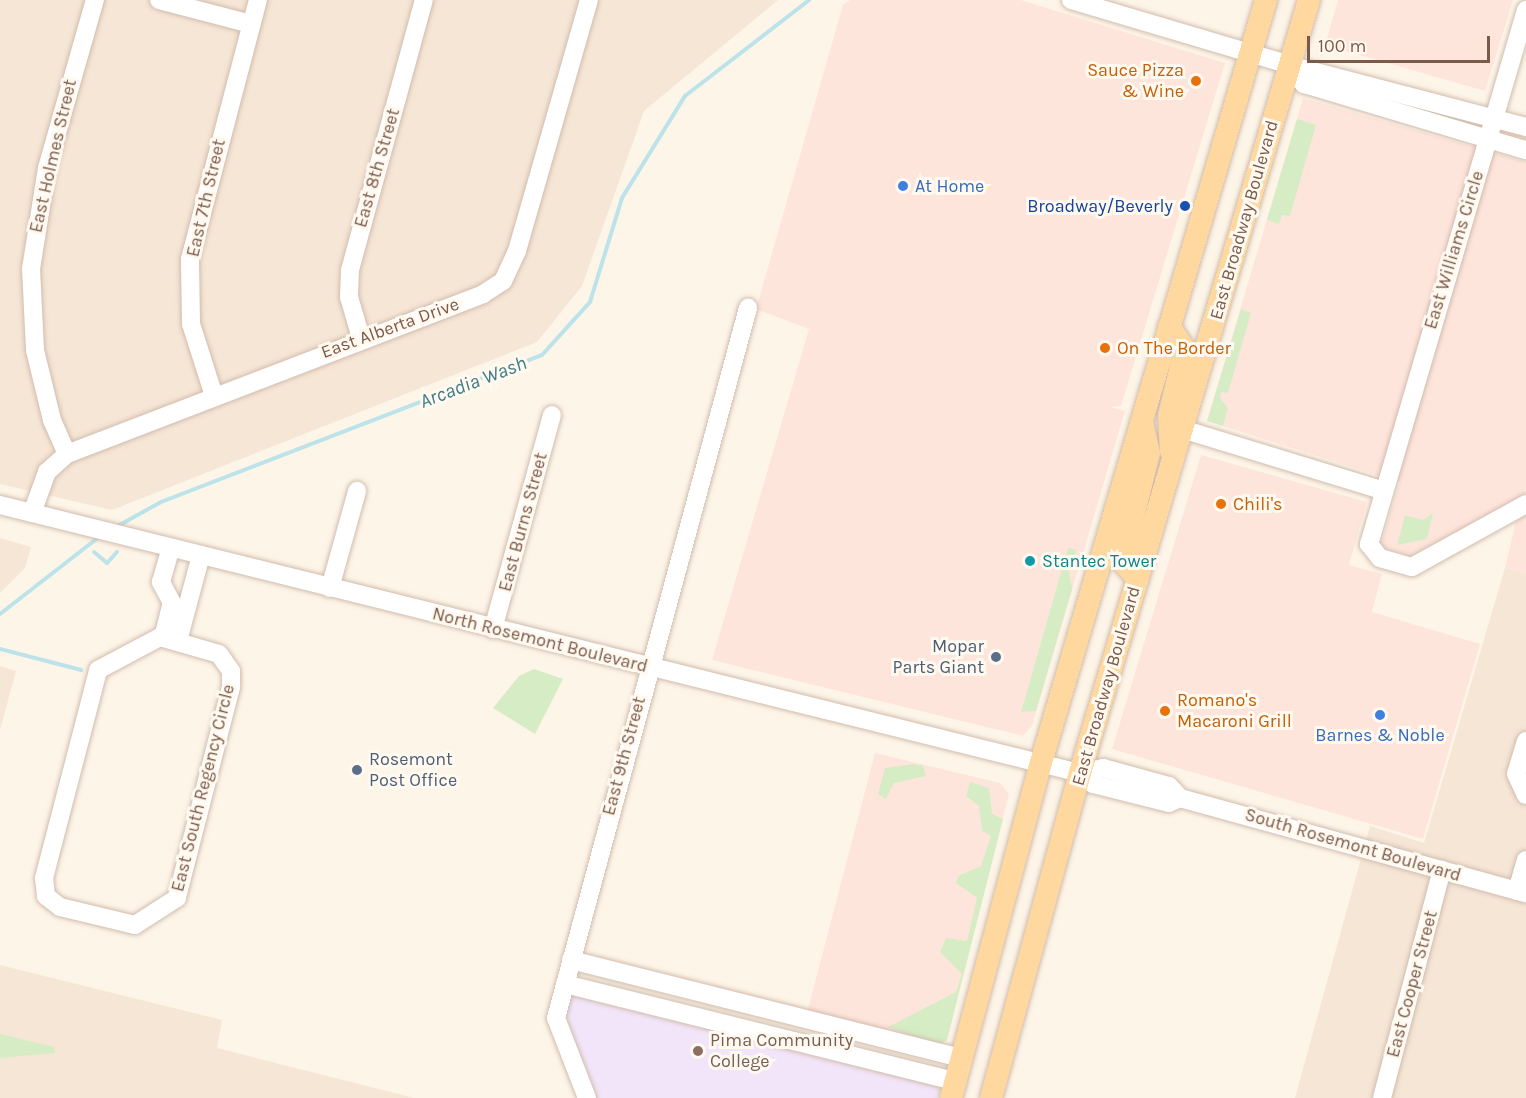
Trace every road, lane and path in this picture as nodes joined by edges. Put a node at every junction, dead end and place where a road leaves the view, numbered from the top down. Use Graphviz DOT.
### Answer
graph roads {
  1 [pos="95,0"];
  2 [pos="159,0"];
  3 [pos="258,0"];
  4 [pos="424,0"];
  5 [pos="589,0"];
  6 [pos="1071,0"];
  7 [pos="1266,0"];
  8 [pos="1309,0"];
  9 [pos="1526,10"];
  10 [pos="251,24"];
  11 [pos="1250,50"];
  12 [pos="1290,65"];
  13 [pos="1494,118"];
  14 [pos="1526,127"];
  15 [pos="1488,138"];
  16 [pos="1526,150"];
  17 [pos="748,308"];
  18 [pos="1169,326"];
  19 [pos="361,338"];
  20 [pos="214,396"];
  21 [pos="552,414"];
  22 [pos="1142,420"];
  23 [pos="1182,429"];
  24 [pos="67,454"];
  25 [pos="1172,464"];
  26 [pos="1382,490"];
  27 [pos="357,491"];
  28 [pos="1526,504"];
  29 [pos="0,505"];
  30 [pos="32,513"];
  31 [pos="171,548"];
  32 [pos="201,555"];
  33 [pos="1138,579"];
  34 [pos="330,588"];
  35 [pos="167,593"];
  36 [pos="189,599"];
  37 [pos="494,629"];
  38 [pos="170,639"];
  39 [pos="647,667"];
  40 [pos="1526,741"];
  41 [pos="1040,766"];
  42 [pos="1080,773"];
  43 [pos="1526,795"];
  44 [pos="1526,860"];
  45 [pos="1442,870"];
  46 [pos="1522,892"];
  47 [pos="571,960"];
  48 [pos="565,984"];
  49 [pos="962,1058"];
  50 [pos="953,1090"];
  51 [pos="587,1098"];
  52 [pos="991,1098"];
  53 [pos="1382,1098"];
  1 -- 24 [label="street, East Holmes Street"];
  2 -- 10 [label="street"];
  3 -- 10 [label="street, East 7th Street"];
  4 -- 19 [label="street, East 8th Street"];
  5 -- 19 [label="street, East Alberta Drive"];
  6 -- 11 [label="street"];
  7 -- 11 [label="main road"];
  8 -- 12 [label="main road, East Broadway Boulevard"];
  9 -- 13 [label="street, East Williams Circle"];
  10 -- 20 [label="street, East 7th Street"];
  11 -- 12 [label="street"];
  11 -- 18 [label="main road"];
  12 -- 13 [label="street"];
  12 -- 15 [label="street"];
  12 -- 23 [label="main road, East Broadway Boulevard"];
  13 -- 14 [label="street"];
  13 -- 15 [label="street, East Williams Circle"];
  15 -- 16 [label="street"];
  15 -- 26 [label="street, East Williams Circle"];
  17 -- 39 [label="street, East 9th Street"];
  18 -- 22 [label="main road"];
  18 -- 25 [label="main road"];
  19 -- 20 [label="street, East Alberta Drive"];
  20 -- 24 [label="street, East Alberta Drive"];
  21 -- 37 [label="street, East Burns Street"];
  22 -- 33 [label="main road"];
  22 -- 41 [label="main road"];
  23 -- 25 [label="main road, East Broadway Boulevard"];
  23 -- 26 [label="street"];
  24 -- 30 [label="street, East Alberta Drive"];
  25 -- 33 [label="main road, East Broadway Boulevard"];
  26 -- 28 [label="street, East Williams Circle"];
  27 -- 34 [label="street"];
  29 -- 30 [label="street, North Rosemont Boulevard"];
  30 -- 31 [label="street, North Rosemont Boulevard"];
  31 -- 32 [label="street, North Rosemont Boulevard"];
  31 -- 35 [label="street"];
  32 -- 34 [label="street, North Rosemont Boulevard"];
  32 -- 36 [label="street"];
  33 -- 42 [label="main road, East Broadway Boulevard"];
  34 -- 37 [label="street, North Rosemont Boulevard"];
  35 -- 36 [label="street"];
  35 -- 38 [label="street"];
  36 -- 38 [label="street"];
  37 -- 39 [label="street, North Rosemont Boulevard"];
  38 -- 38 [label="street, East South Regency Circle"];
  39 -- 41 [label="street, North Rosemont Boulevard"];
  39 -- 47 [label="street, East 9th Street"];
  40 -- 43 [label="street"];
  41 -- 42 [label="street, North Rosemont Boulevard"];
  41 -- 49 [label="main road"];
  42 -- 45 [label="street, South Rosemont Boulevard"];
  42 -- 52 [label="main road, East Broadway Boulevard"];
  44 -- 46 [label="street"];
  45 -- 46 [label="street, South Rosemont Boulevard"];
  45 -- 53 [label="street, East Cooper Street"];
  47 -- 48 [label="street, East 9th Street"];
  47 -- 49 [label="street"];
  48 -- 50 [label="street"];
  48 -- 51 [label="street, East 9th Street"];
  49 -- 50 [label="main road"];
}
